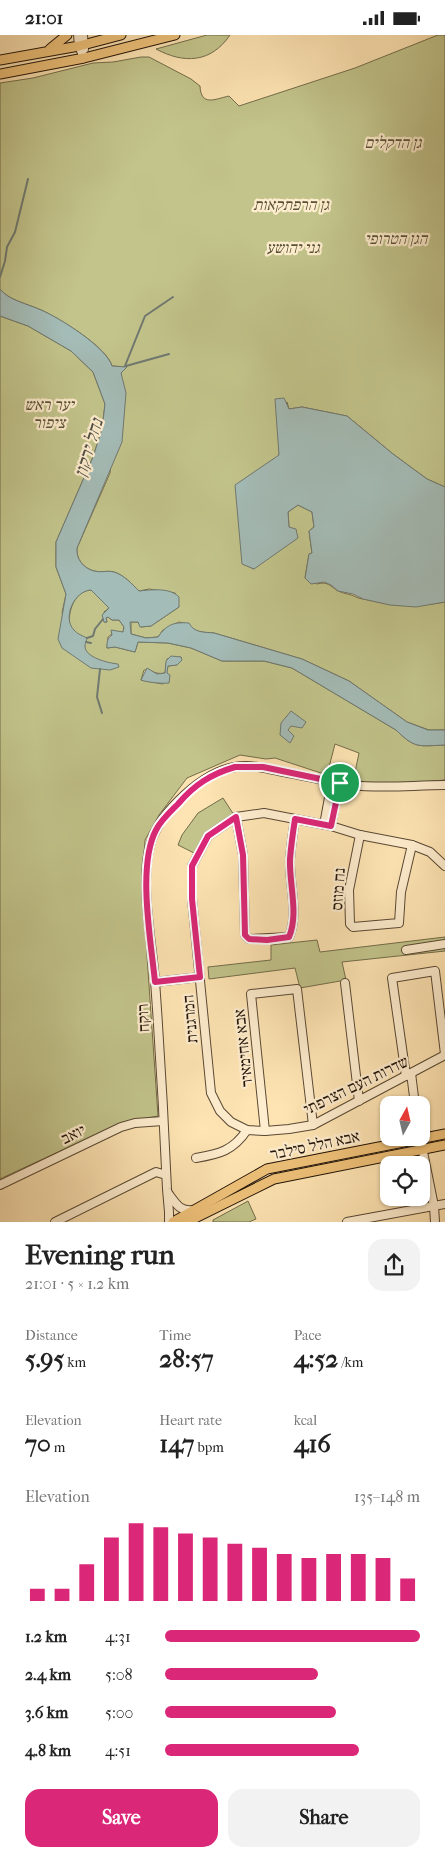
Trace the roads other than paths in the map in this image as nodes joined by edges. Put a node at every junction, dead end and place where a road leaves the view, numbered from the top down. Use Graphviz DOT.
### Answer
graph roads {
  1 [pos="67,35"];
  2 [pos="78,35"];
  3 [pos="122,35"];
  4 [pos="175,35"];
  5 [pos="82,42"];
  6 [pos="47,51"];
  7 [pos="84,58"];
  8 [pos="0,60"];
  9 [pos="0,74"];
  10 [pos="336,782"];
  11 [pos="445,785"];
  12 [pos="236,817"];
  13 [pos="295,819"];
  14 [pos="328,825"];
  15 [pos="360,835"];
  16 [pos="412,845"];
  17 [pos="445,866"];
  18 [pos="445,944"];
  19 [pos="406,950"];
  20 [pos="200,977"];
  21 [pos="155,982"];
  22 [pos="345,983"];
  23 [pos="445,1055"];
  24 [pos="409,1075"];
  25 [pos="414,1096"];
  26 [pos="359,1101"];
  27 [pos="163,1121"];
  28 [pos="313,1125"];
  29 [pos="247,1130"];
  30 [pos="265,1131"];
  31 [pos="445,1134"];
  32 [pos="430,1136"];
  33 [pos="445,1145"];
  34 [pos="380,1146"];
  35 [pos="421,1146"];
  36 [pos="422,1150"];
  37 [pos="196,1158"];
  38 [pos="166,1175"];
  39 [pos="0,1185"];
  40 [pos="167,1192"];
  41 [pos="445,1204"];
  42 [pos="434,1206"];
  43 [pos="198,1209"];
  44 [pos="55,1222"];
  45 [pos="169,1222"];
  46 [pos="172,1222"];
  47 [pos="187,1222"];
  48 [pos="348,1222"];
  49 [pos="435,1222"];
  1 -- 6 [label="main road"];
  2 -- 5 [label="street"];
  3 -- 5 [label="main road"];
  4 -- 7 [label="main road"];
  5 -- 6 [label="main road"];
  5 -- 7 [label="street"];
  6 -- 8 [label="main road"];
  7 -- 9 [label="main road"];
  10 -- 11 [label="street, רוקח"];
  10 -- 14 [label="street"];
  10 -- 21 [label="street, רוקח"];
  12 -- 13 [label="street, המרגנית"];
  12 -- 13 [label="street"];
  12 -- 20 [label="street, המרגנית"];
  13 -- 14 [label="street, המרגנית"];
  14 -- 15 [label="street, המרגנית"];
  15 -- 16 [label="street, המרגנית"];
  15 -- 16 [label="street, נח מוזס"];
  16 -- 17 [label="street, המרגנית"];
  18 -- 19 [label="street"];
  20 -- 21 [label="street"];
  20 -- 29 [label="street, המרגנית"];
  21 -- 27 [label="street, רוקח"];
  22 -- 26 [label="street"];
  23 -- 24 [label="street, שדרות העם הצרפתי"];
  23 -- 24 [label="street"];
  24 -- 25 [label="street"];
  24 -- 26 [label="street, שדרות העם הצרפתי"];
  26 -- 28 [label="street, שדרות העם הצרפתי"];
  27 -- 38 [label="street, רוקח"];
  27 -- 39 [label="street, יואב"];
  28 -- 30 [label="street, שדרות העם הצרפתי"];
  28 -- 30 [label="street, אבא אחימאיר"];
  29 -- 30 [label="street, שדרות העם הצרפתי"];
  29 -- 37 [label="street"];
  31 -- 32 [label="main road, אבא הלל סילבר"];
  33 -- 36 [label="main road, אבא הלל סילבר"];
  34 -- 43 [label="main road, אבא הלל סילבר"];
  35 -- 36 [label="street"];
  36 -- 42 [label="street"];
  36 -- 47 [label="main road, אבא הלל סילבר"];
  38 -- 40 [label="street, רוקח"];
  38 -- 44 [label="street"];
  40 -- 43 [label="street"];
  40 -- 45 [label="street, רוקח"];
  41 -- 42 [label="street"];
  42 -- 48 [label="street"];
  42 -- 49 [label="street"];
  43 -- 46 [label="main road, אבא הלל סילבר"];
}
